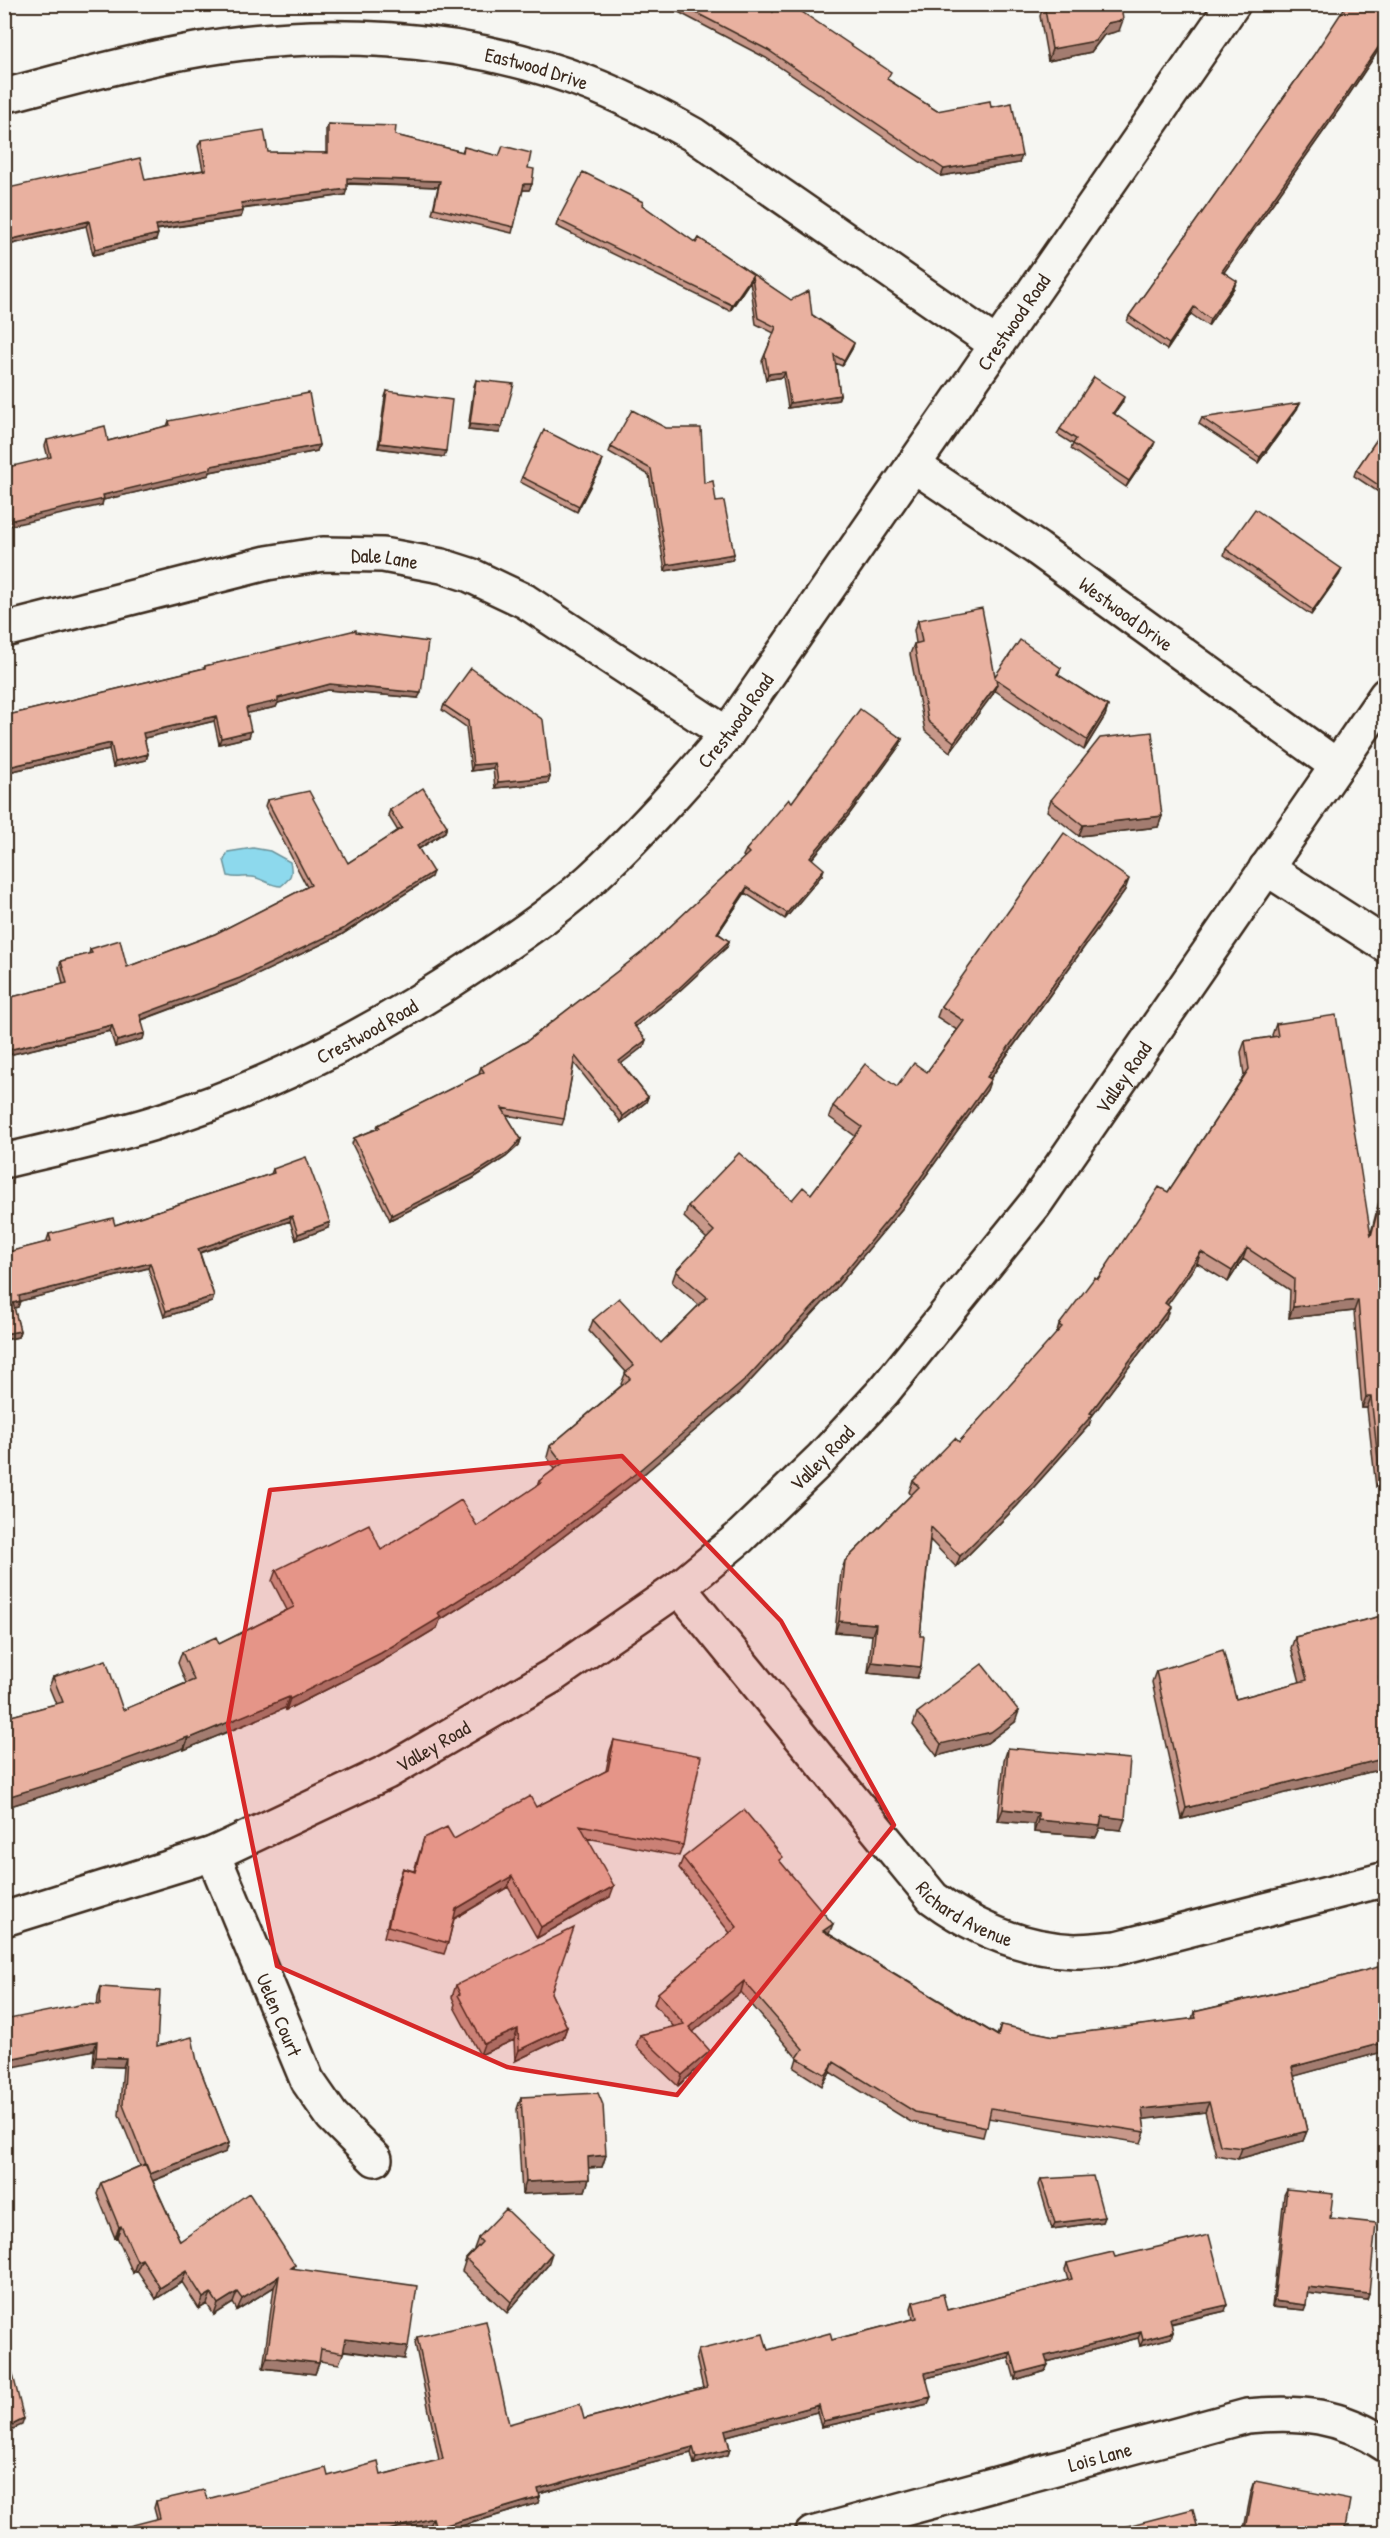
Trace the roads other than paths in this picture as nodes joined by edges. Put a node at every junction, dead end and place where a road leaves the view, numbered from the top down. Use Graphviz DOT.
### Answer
graph roads {
  1 [pos="1233,4"];
  2 [pos="4,96"];
  3 [pos="997,345"];
  4 [pos="913,465"];
  5 [pos="4,630"];
  6 [pos="1386,695"];
  7 [pos="727,734"];
  8 [pos="1337,766"];
  9 [pos="1266,868"];
  10 [pos="1386,945"];
  11 [pos="4,1161"];
  12 [pos="679,1588"];
  13 [pos="213,1854"];
  14 [pos="1386,1879"];
  15 [pos="4,1919"];
  16 [pos="375,2158"];
  17 [pos="1386,2445"];
  18 [pos="812,2534"];
  1 -- 3 [label="street, Crestwood Road"];
  2 -- 3 [label="street, Eastwood Drive"];
  3 -- 4 [label="street, Crestwood Road"];
  4 -- 7 [label="street, Crestwood Road"];
  4 -- 8 [label="street, Westwood Drive"];
  5 -- 7 [label="street, Dale Lane"];
  6 -- 8 [label="street, Valley Road"];
  7 -- 11 [label="street, Crestwood Road"];
  8 -- 9 [label="street, Valley Road"];
  9 -- 10 [label="street"];
  9 -- 12 [label="street, Valley Road"];
  12 -- 13 [label="street, Valley Road"];
  12 -- 14 [label="street, Richard Avenue"];
  13 -- 15 [label="street, Valley Road"];
  13 -- 16 [label="street, Uelen Court"];
  17 -- 18 [label="street, Lois Lane"];
}
